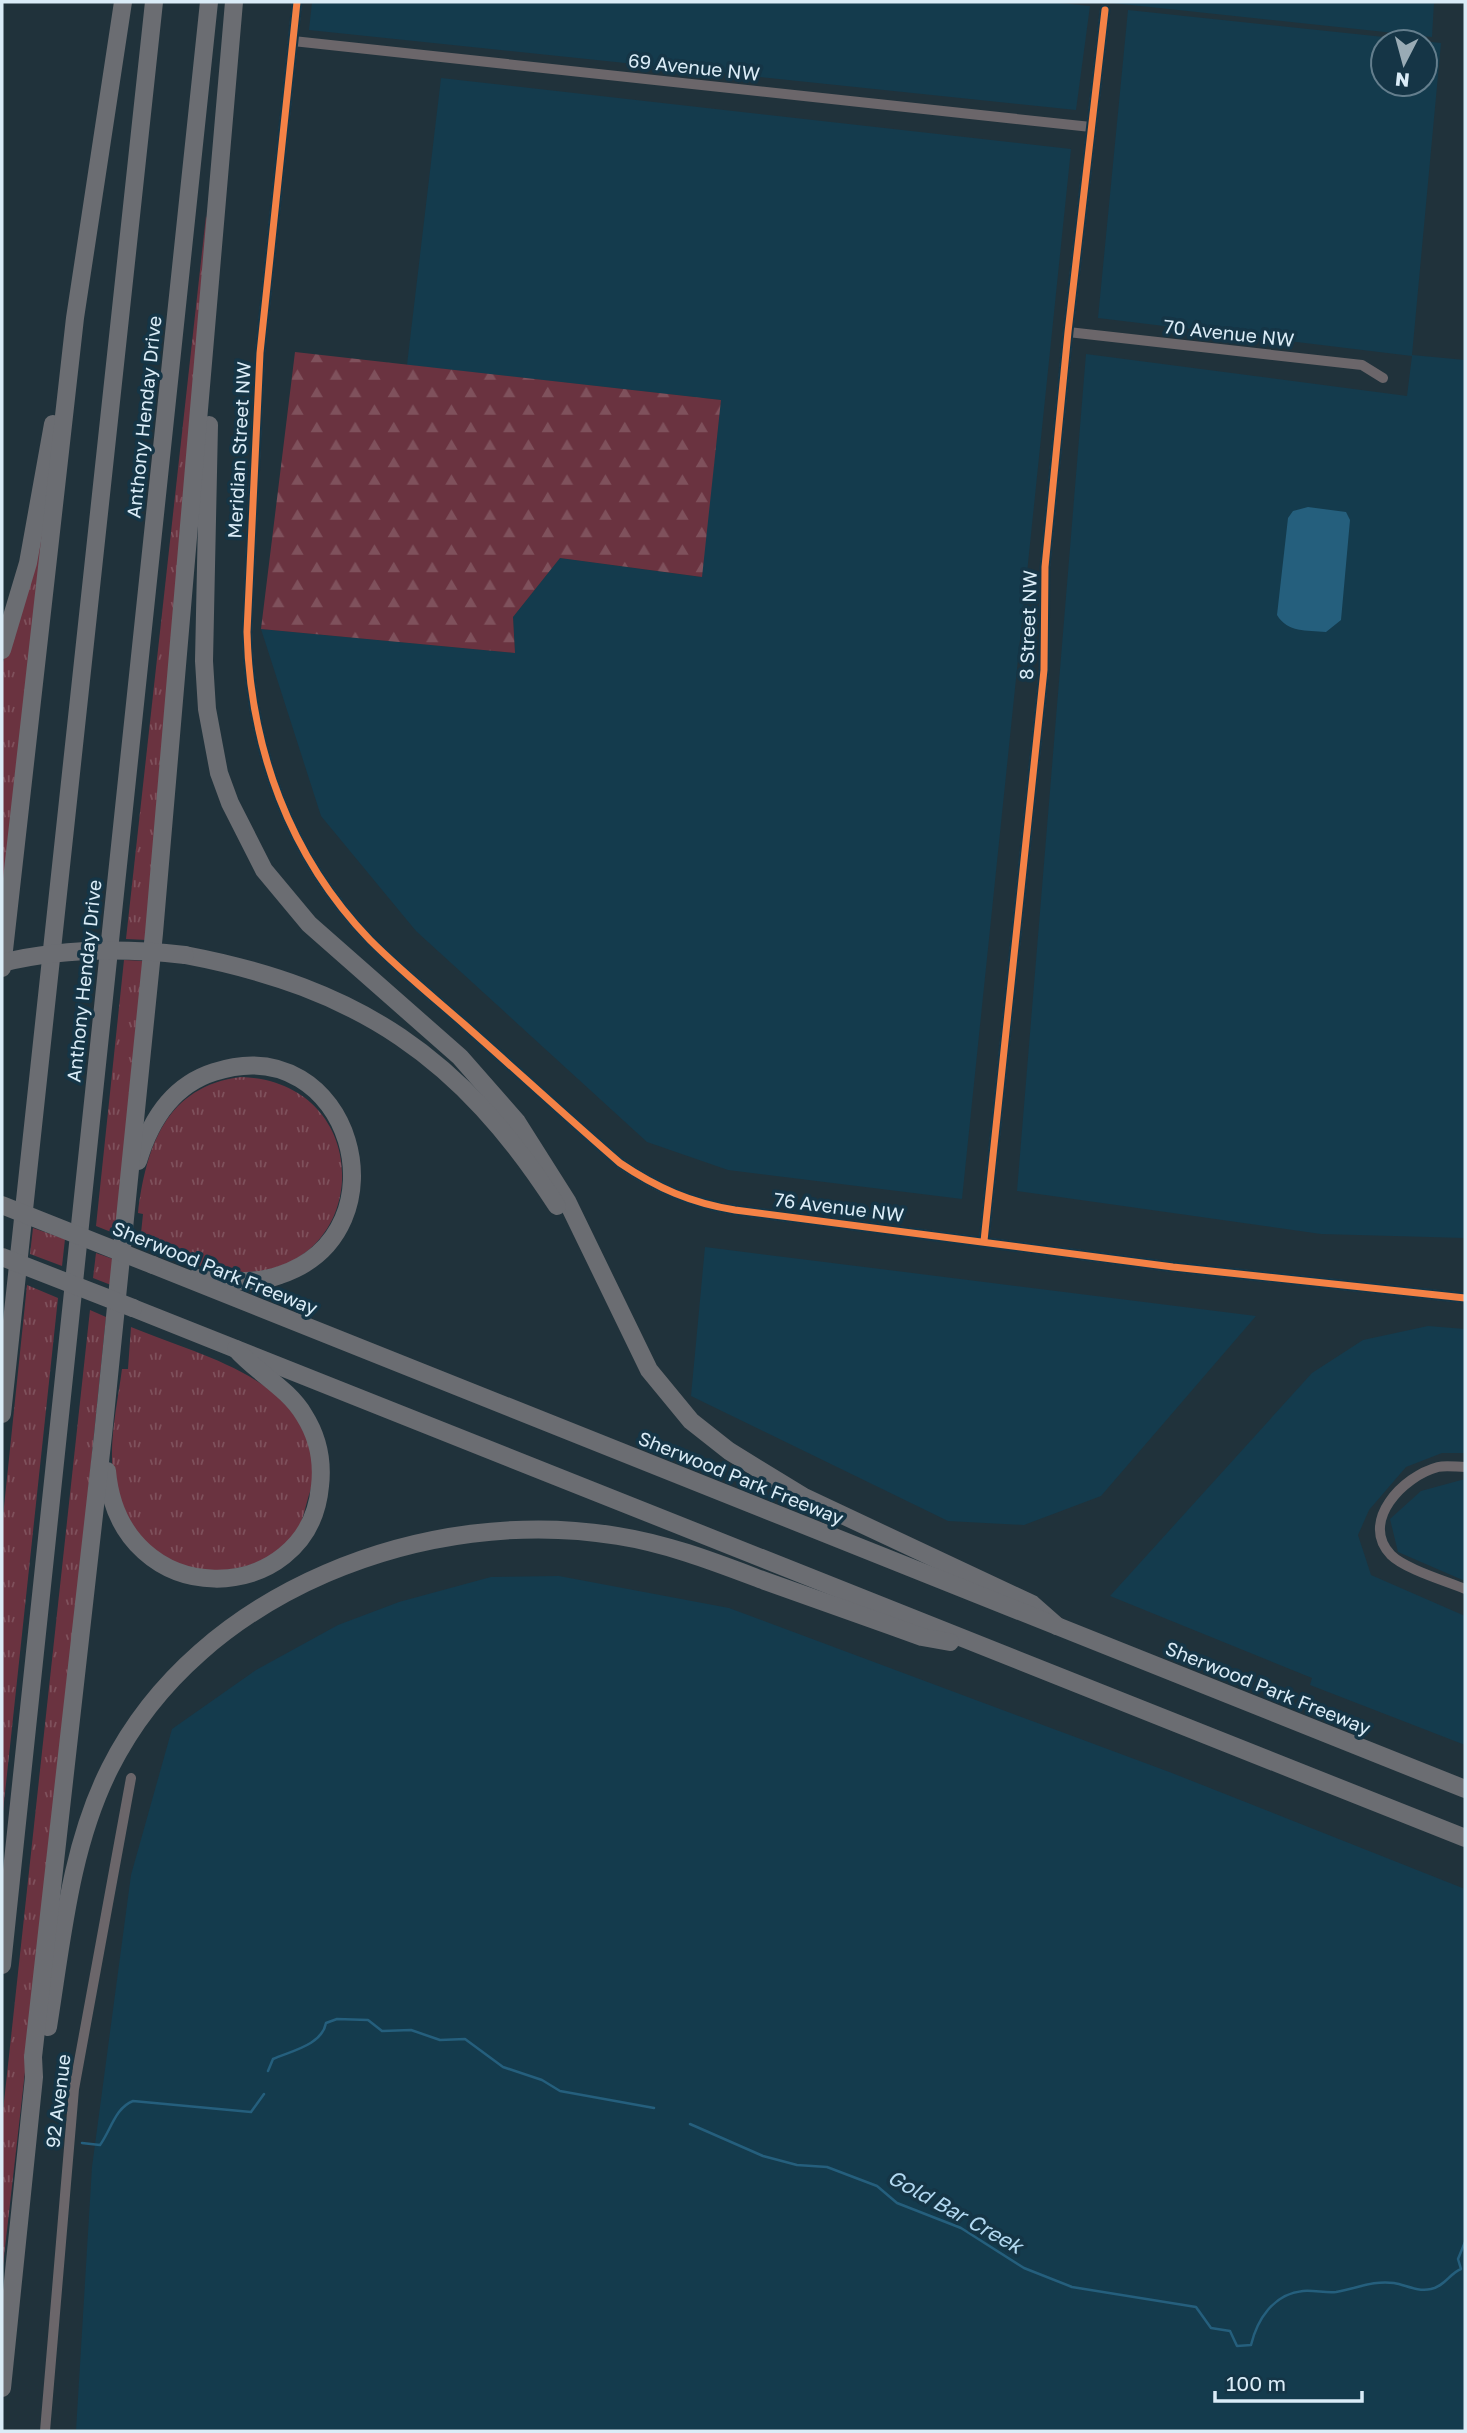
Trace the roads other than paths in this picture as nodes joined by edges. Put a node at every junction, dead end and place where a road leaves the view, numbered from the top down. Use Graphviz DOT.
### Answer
graph roads {
  1 [pos="122,2"];
  2 [pos="154,2"];
  3 [pos="209,2"];
  4 [pos="234,2"];
  5 [pos="297,2"];
  6 [pos="1105,10"];
  7 [pos="293,41"];
  8 [pos="1091,127"];
  9 [pos="75,318"];
  10 [pos="208,324"];
  11 [pos="1068,332"];
  12 [pos="1383,378"];
  13 [pos="2,650"];
  14 [pos="326,886"];
  15 [pos="2,965"];
  16 [pos="128,1183"];
  17 [pos="2,1205"];
  18 [pos="984,1241"];
  19 [pos="2,1257"];
  20 [pos="180,1277"];
  21 [pos="1465,1298"];
  22 [pos="618,1308"];
  23 [pos="234,1346"];
  24 [pos="2,1414"];
  25 [pos="103,1435"];
  26 [pos="1465,1467"];
  27 [pos="1465,1589"];
  28 [pos="1057,1626"];
  29 [pos="983,1648"];
  30 [pos="131,1778"];
  31 [pos="1465,1789"];
  32 [pos="1465,1838"];
  33 [pos="2,1965"];
  34 [pos="34,2077"];
  35 [pos="2,2388"];
  36 [pos="45,2431"];
  1 -- 9 [label="highway"];
  2 -- 24 [label="highway, Anthony Henday Drive"];
  3 -- 33 [label="highway, Anthony Henday Drive"];
  4 -- 10 [label="highway"];
  5 -- 7 [label="street, Meridian Street NW"];
  6 -- 8 [label="street, 8 Street NW"];
  7 -- 8 [label="street, 69 Avenue NW"];
  7 -- 14 [label="street, Meridian Street NW"];
  8 -- 11 [label="street, 8 Street NW"];
  9 -- 13 [label="highway"];
  9 -- 15 [label="highway"];
  10 -- 16 [label="highway"];
  10 -- 22 [label="highway"];
  11 -- 12 [label="street, 70 Avenue NW"];
  11 -- 18 [label="street, 8 Street NW"];
  14 -- 18 [label="street, 76 Avenue NW"];
  15 -- 22 [label="highway, bridge"];
  16 -- 20 [label="highway"];
  16 -- 25 [label="highway"];
  17 -- 20 [label="highway, Sherwood Park Freeway, bridge"];
  18 -- 21 [label="street, 76 Avenue NW"];
  19 -- 23 [label="highway, bridge"];
  20 -- 28 [label="highway, Sherwood Park Freeway"];
  22 -- 28 [label="highway"];
  23 -- 25 [label="highway"];
  23 -- 29 [label="highway"];
  25 -- 34 [label="highway"];
  26 -- 27 [label="street"];
  28 -- 31 [label="highway, Sherwood Park Freeway"];
  29 -- 32 [label="highway"];
  29 -- 34 [label="highway"];
  30 -- 36 [label="street, 92 Avenue"];
  34 -- 35 [label="highway"];
}
